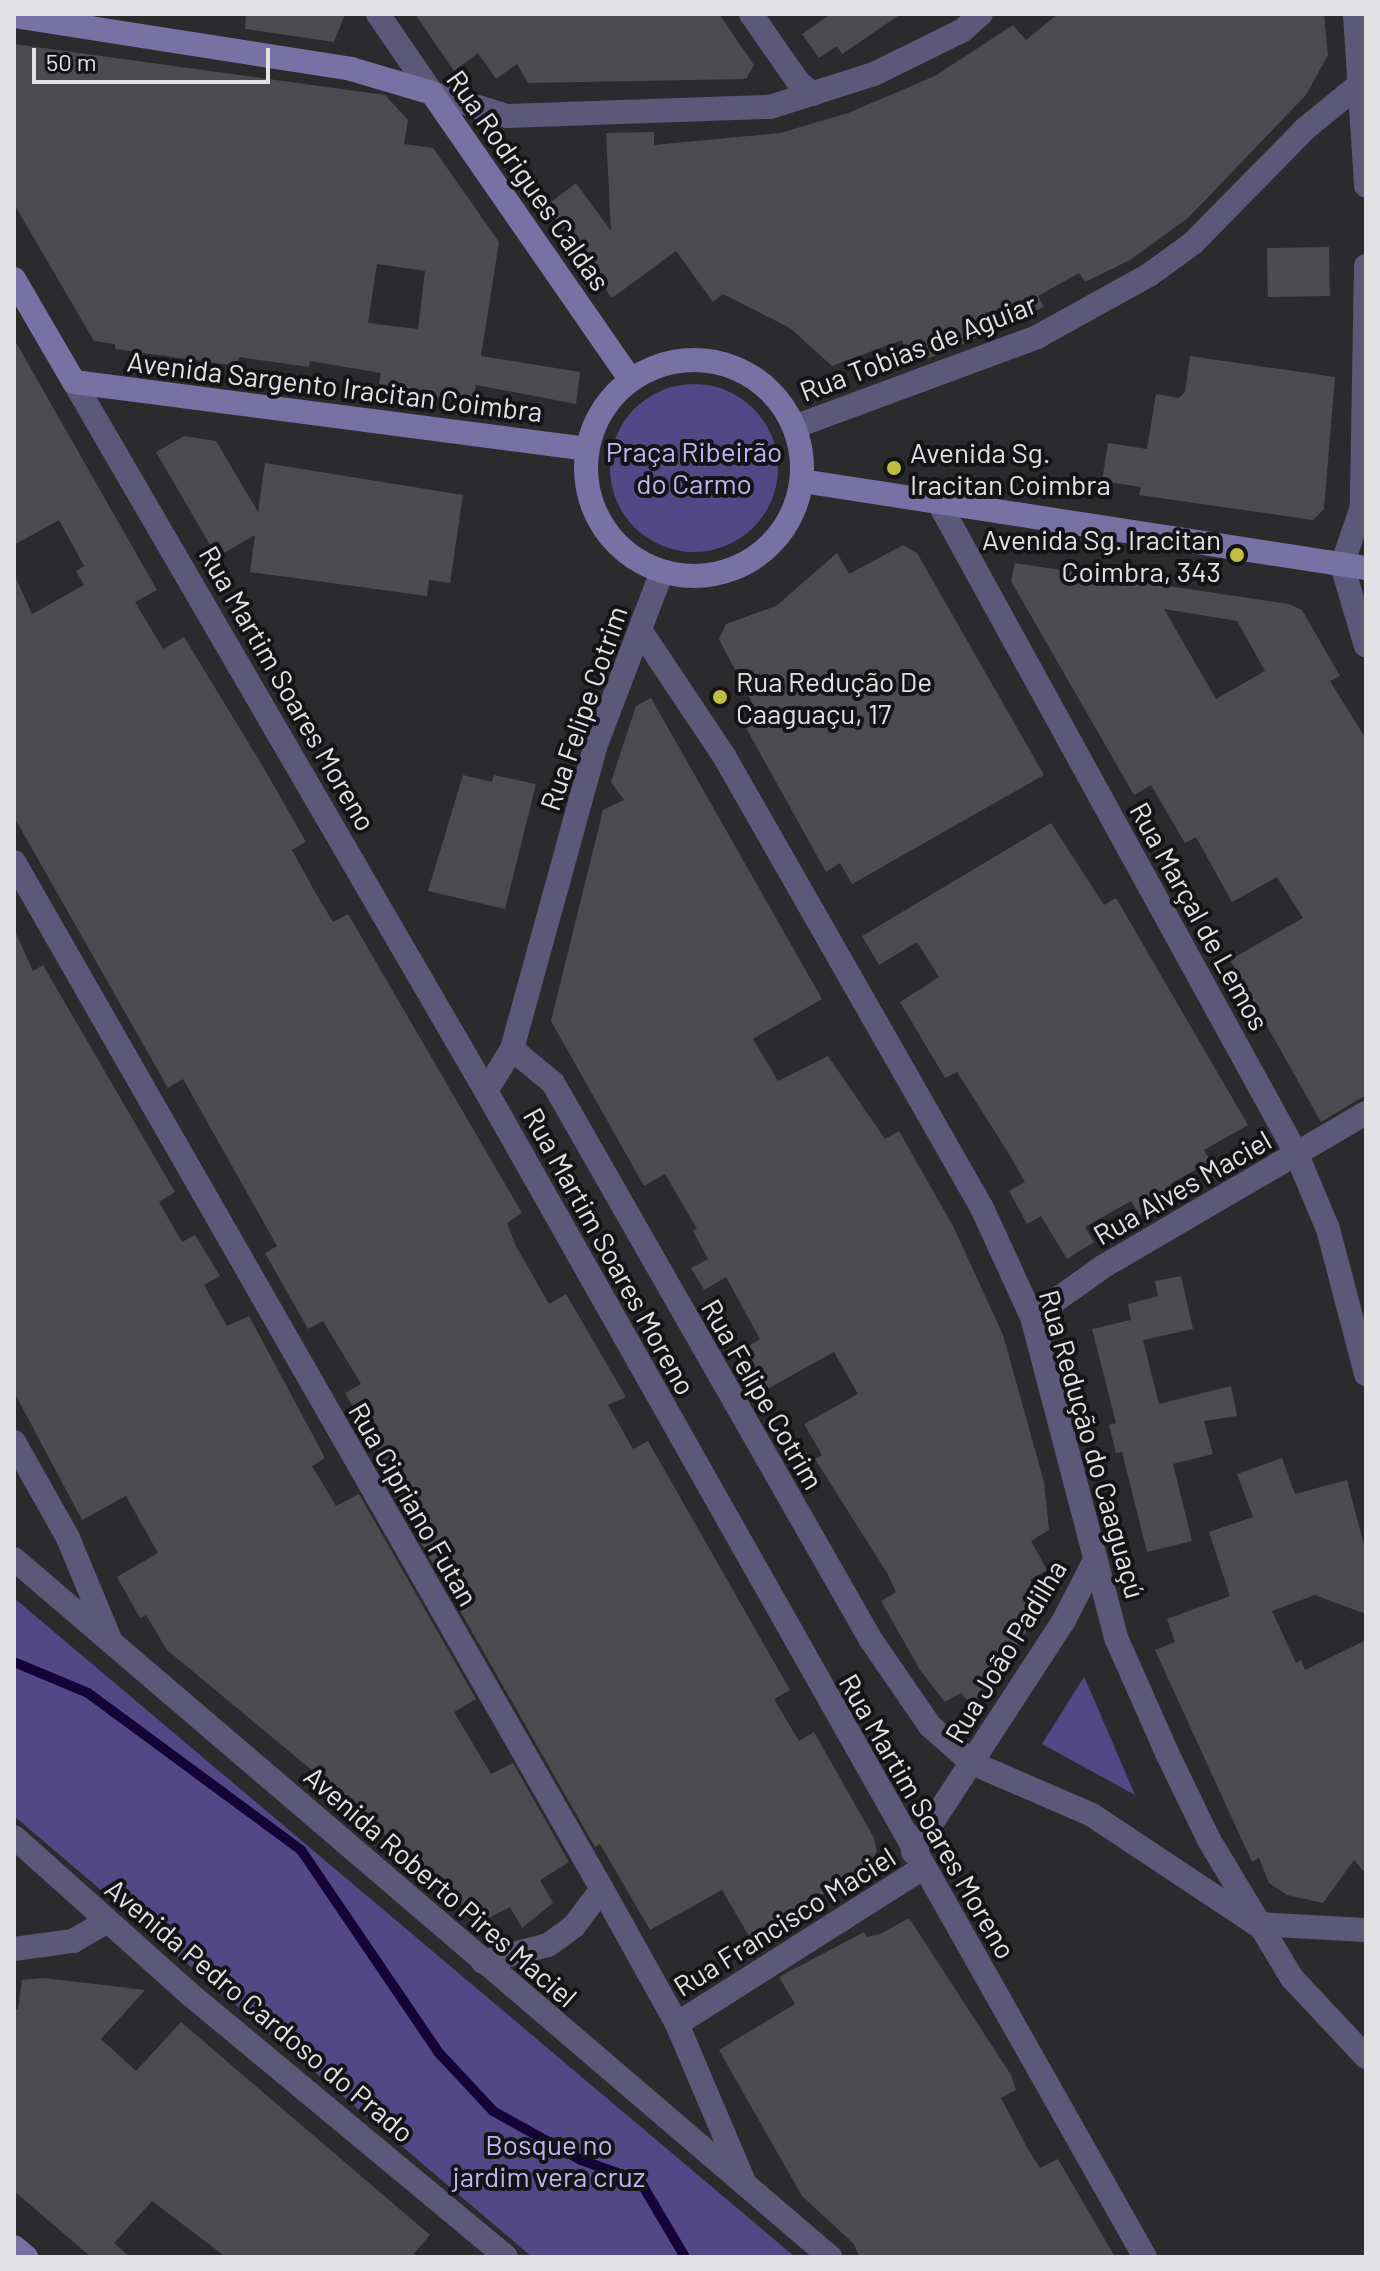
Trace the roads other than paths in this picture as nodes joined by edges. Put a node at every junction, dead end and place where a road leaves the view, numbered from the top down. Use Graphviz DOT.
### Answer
graph roads {
  1 [pos="378,14"];
  2 [pos="751,14"];
  3 [pos="981,14"];
  4 [pos="1355,14"];
  5 [pos="14,16"];
  6 [pos="1360,84"];
  7 [pos="432,93"];
  8 [pos="813,94"];
  9 [pos="1366,186"];
  10 [pos="1366,266"];
  11 [pos="14,279"];
  12 [pos="631,380"];
  13 [pos="74,382"];
  14 [pos="1364,385"];
  15 [pos="794,427"];
  16 [pos="587,449"];
  17 [pos="802,481"];
  18 [pos="940,505"];
  19 [pos="1354,567"];
  20 [pos="662,572"];
  21 [pos="642,633"];
  22 [pos="1366,646"];
  23 [pos="14,862"];
  24 [pos="512,1049"];
  25 [pos="486,1091"];
  26 [pos="1366,1113"];
  27 [pos="1297,1155"];
  28 [pos="1032,1317"];
  29 [pos="1366,1374"];
  30 [pos="14,1442"];
  31 [pos="14,1559"];
  32 [pos="1094,1562"];
  33 [pos="111,1643"];
  34 [pos="972,1763"];
  35 [pos="14,1837"];
  36 [pos="918,1860"];
  37 [pos="602,1889"];
  38 [pos="106,1922"];
  39 [pos="1256,1924"];
  40 [pos="1366,1930"];
  41 [pos="14,1949"];
  42 [pos="483,1962"];
  43 [pos="677,2024"];
  44 [pos="1366,2057"];
  45 [pos="745,2184"];
  46 [pos="14,2247"];
  47 [pos="26,2257"];
  48 [pos="506,2257"];
  49 [pos="830,2257"];
  50 [pos="1145,2257"];
  1 -- 7 [label="street, Rua Rodrigues Caldas"];
  2 -- 8 [label="street"];
  3 -- 8 [label="street"];
  4 -- 6 [label="street"];
  5 -- 7 [label="street"];
  6 -- 9 [label="street"];
  6 -- 15 [label="street, Rua Tobias de Aguiar"];
  7 -- 8 [label="street"];
  7 -- 12 [label="street, Rua Rodrigues Caldas"];
  10 -- 14 [label="street"];
  11 -- 13 [label="street, Rua Martim Soares Moreno"];
  12 -- 15 [label="street"];
  12 -- 16 [label="street"];
  13 -- 16 [label="street, Avenida Sargento Iracitan Coimbra"];
  13 -- 25 [label="street, Rua Martim Soares Moreno"];
  14 -- 19 [label="street"];
  15 -- 17 [label="street"];
  16 -- 20 [label="street"];
  17 -- 18 [label="street"];
  17 -- 20 [label="street"];
  18 -- 19 [label="street"];
  18 -- 27 [label="street, Rua Marçal de Lemos"];
  19 -- 22 [label="street"];
  20 -- 21 [label="street, Rua Felipe Cotrim"];
  21 -- 24 [label="street, Rua Felipe Cotrim"];
  21 -- 28 [label="street, Rua Redução do Caaguaçú"];
  23 -- 37 [label="street, Rua Cipriano Futan"];
  24 -- 25 [label="street, Rua Felipe Cotrim"];
  24 -- 34 [label="street, Rua Felipe Cotrim"];
  25 -- 36 [label="street, Rua Martim Soares Moreno"];
  26 -- 27 [label="street, Rua Alves Maciel"];
  27 -- 28 [label="street, Rua Alves Maciel"];
  27 -- 29 [label="street, Rua Marçal de Lemos"];
  28 -- 32 [label="street, Rua Redução do Caaguaçú"];
  30 -- 33 [label="street"];
  31 -- 33 [label="street, Avenida Roberto Pires Maciel"];
  32 -- 34 [label="street, Rua João Padilha"];
  32 -- 39 [label="street, Rua Redução do Caaguaçú"];
  33 -- 42 [label="street, Avenida Roberto Pires Maciel"];
  34 -- 36 [label="street, Rua João Padilha"];
  34 -- 39 [label="street, Rua Felipe Cotrim"];
  35 -- 38 [label="street, Avenida Pedro Cardoso do Prado"];
  36 -- 43 [label="street, Rua Francisco Maciel"];
  36 -- 50 [label="street, Rua Martim Soares Moreno"];
  37 -- 42 [label="street"];
  37 -- 43 [label="street, Rua Cipriano Futan"];
  38 -- 41 [label="street"];
  38 -- 48 [label="street, Avenida Pedro Cardoso do Prado"];
  39 -- 40 [label="street"];
  39 -- 44 [label="street, Rua Redução do Caaguaçú"];
  42 -- 45 [label="street, Avenida Roberto Pires Maciel"];
  43 -- 45 [label="street, Rua Cipriano Futan"];
  45 -- 49 [label="street, Avenida Roberto Pires Maciel"];
  46 -- 47 [label="street"];
}
